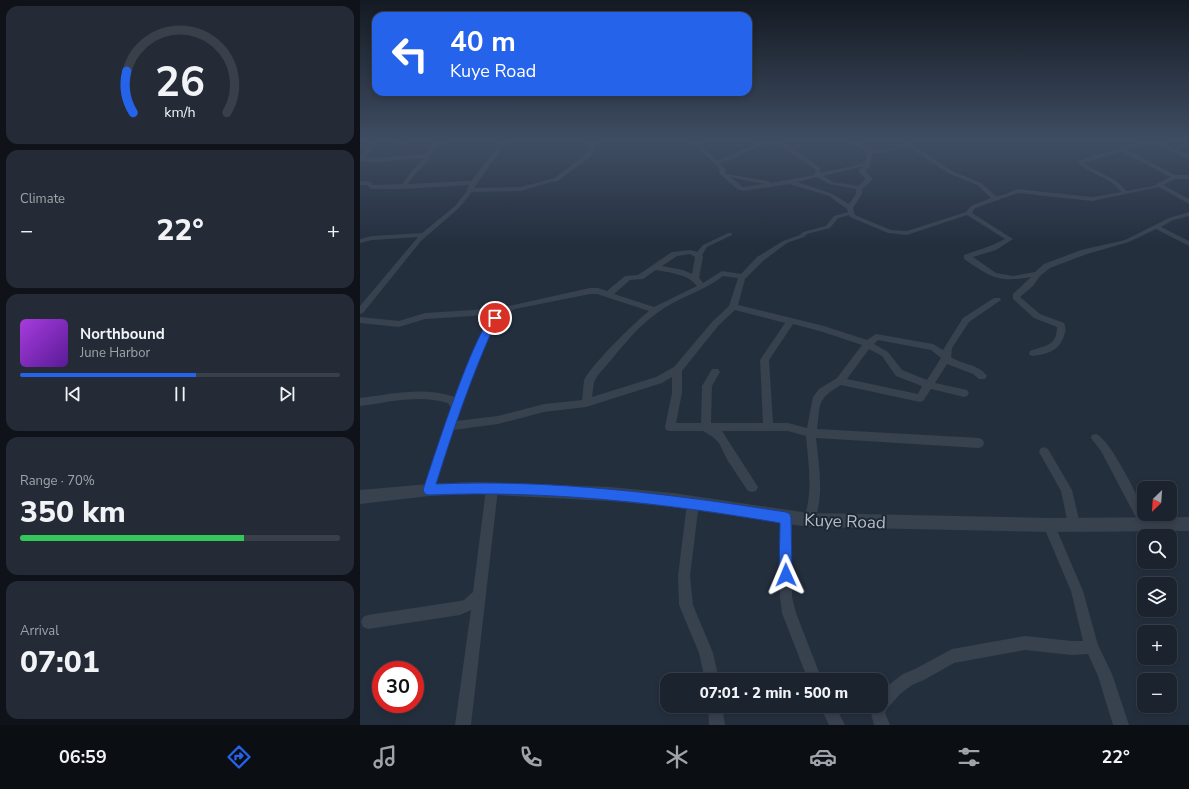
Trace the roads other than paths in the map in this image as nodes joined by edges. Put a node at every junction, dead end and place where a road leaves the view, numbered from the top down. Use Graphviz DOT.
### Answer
graph roads {
  1 [pos="412,175"];
  2 [pos="480,175"];
  3 [pos="563,175"];
  4 [pos="724,175"];
  5 [pos="730,175"];
  6 [pos="814,175"];
  7 [pos="818,175"];
  8 [pos="864,175"];
  9 [pos="957,175"];
  10 [pos="1101,175"];
  11 [pos="1170,175"];
  12 [pos="1174,177"];
  13 [pos="1189,177"];
  14 [pos="790,182"];
  15 [pos="360,183"];
  16 [pos="774,185"];
  17 [pos="1160,185"];
  18 [pos="472,186"];
  19 [pos="403,187"];
  20 [pos="859,188"];
  21 [pos="1125,192"];
  22 [pos="995,198"];
  23 [pos="1189,202"];
  24 [pos="850,211"];
  25 [pos="968,213"];
  26 [pos="1189,214"];
  27 [pos="1157,227"];
  28 [pos="730,234"];
  29 [pos="425,235"];
  30 [pos="360,241"];
  31 [pos="1189,244"];
  32 [pos="698,255"];
  33 [pos="655,267"];
  34 [pos="1038,274"];
  35 [pos="743,277"];
  36 [pos="695,278"];
  37 [pos="702,287"];
  38 [pos="609,294"];
  39 [pos="997,300"];
  40 [pos="513,307"];
  41 [pos="733,307"];
  42 [pos="655,310"];
  43 [pos="360,311"];
  44 [pos="360,320"];
  45 [pos="790,322"];
  46 [pos="868,344"];
  47 [pos="1033,353"];
  48 [pos="946,358"];
  49 [pos="677,370"];
  50 [pos="715,372"];
  51 [pos="982,376"];
  52 [pos="840,382"];
  53 [pos="929,385"];
  54 [pos="964,393"];
  55 [pos="360,402"];
  56 [pos="586,403"];
  57 [pos="456,409"];
  58 [pos="449,426"];
  59 [pos="768,427"];
  60 [pos="706,428"];
  61 [pos="811,433"];
  62 [pos="1096,438"];
  63 [pos="979,443"];
  64 [pos="1044,452"];
  65 [pos="752,487"];
  66 [pos="492,489"];
  67 [pos="429,490"];
  68 [pos="360,497"];
  69 [pos="693,503"];
  70 [pos="786,518"];
  71 [pos="809,520"];
  72 [pos="1145,523"];
  73 [pos="1074,524"];
  74 [pos="1189,524"];
  75 [pos="1049,525"];
  76 [pos="479,595"];
  77 [pos="368,622"];
  78 [pos="1092,647"];
  79 [pos="710,673"];
  80 [pos="812,673"];
  81 [pos="888,696"];
  82 [pos="716,713"];
  83 [pos="831,713"];
  84 [pos="878,713"];
  85 [pos="463,725"];
  86 [pos="717,725"];
  87 [pos="837,725"];
  88 [pos="882,725"];
  89 [pos="1121,725"];
  1 -- 19 [label="street"];
  2 -- 18 [label="street"];
  3 -- 18 [label="street"];
  4 -- 16 [label="street"];
  5 -- 16 [label="street"];
  6 -- 14 [label="street"];
  7 -- 20 [label="street"];
  8 -- 20 [label="street"];
  9 -- 22 [label="street"];
  10 -- 21 [label="street"];
  11 -- 12 [label="street"];
  12 -- 13 [label="street"];
  12 -- 17 [label="street"];
  14 -- 16 [label="street"];
  14 -- 24 [label="street"];
  15 -- 19 [label="street"];
  17 -- 21 [label="street"];
  17 -- 23 [label="street"];
  18 -- 19 [label="street"];
  18 -- 29 [label="street"];
  20 -- 24 [label="street"];
  21 -- 22 [label="street"];
  22 -- 25 [label="street"];
  24 -- 25 [label="street"];
  24 -- 35 [label="street"];
  25 -- 34 [label="street"];
  26 -- 27 [label="street"];
  27 -- 31 [label="street"];
  27 -- 34 [label="street"];
  28 -- 32 [label="street"];
  29 -- 30 [label="street"];
  29 -- 43 [label="street"];
  32 -- 33 [label="street"];
  32 -- 36 [label="street"];
  33 -- 36 [label="street"];
  33 -- 38 [label="street"];
  34 -- 47 [label="street"];
  35 -- 37 [label="street"];
  35 -- 41 [label="street"];
  36 -- 37 [label="street"];
  37 -- 42 [label="street"];
  38 -- 40 [label="street"];
  38 -- 42 [label="street"];
  39 -- 48 [label="street"];
  40 -- 44 [label="street"];
  40 -- 57 [label="street"];
  41 -- 45 [label="street"];
  41 -- 49 [label="street"];
  42 -- 56 [label="street"];
  45 -- 46 [label="street"];
  45 -- 59 [label="street"];
  46 -- 48 [label="street"];
  46 -- 52 [label="street"];
  46 -- 53 [label="street"];
  48 -- 51 [label="street"];
  48 -- 53 [label="street"];
  49 -- 56 [label="street"];
  49 -- 60 [label="street"];
  50 -- 60 [label="street"];
  52 -- 53 [label="street"];
  52 -- 61 [label="street"];
  53 -- 54 [label="street"];
  55 -- 57 [label="street"];
  56 -- 58 [label="street"];
  57 -- 58 [label="street"];
  58 -- 67 [label="street"];
  59 -- 60 [label="street"];
  59 -- 61 [label="street"];
  60 -- 65 [label="street"];
  61 -- 63 [label="street"];
  61 -- 71 [label="street"];
  62 -- 72 [label="street"];
  64 -- 73 [label="street"];
  66 -- 67 [label="street, Kuye Road"];
  66 -- 69 [label="street, Kuye Road"];
  66 -- 76 [label="street"];
  67 -- 68 [label="street, Kuye Road"];
  69 -- 70 [label="street, Kuye Road"];
  69 -- 79 [label="street"];
  70 -- 71 [label="street, Kuye Road"];
  70 -- 80 [label="street"];
  71 -- 75 [label="street, Kuye Road"];
  72 -- 73 [label="street, Kuye Road"];
  72 -- 74 [label="street, Kuye Road"];
  73 -- 75 [label="street, Kuye Road"];
  75 -- 78 [label="street"];
  76 -- 77 [label="street"];
  76 -- 85 [label="street"];
  78 -- 81 [label="street"];
  78 -- 89 [label="street"];
  82 -- 86 [label="street"];
  83 -- 87 [label="street"];
  84 -- 88 [label="street"];
}
